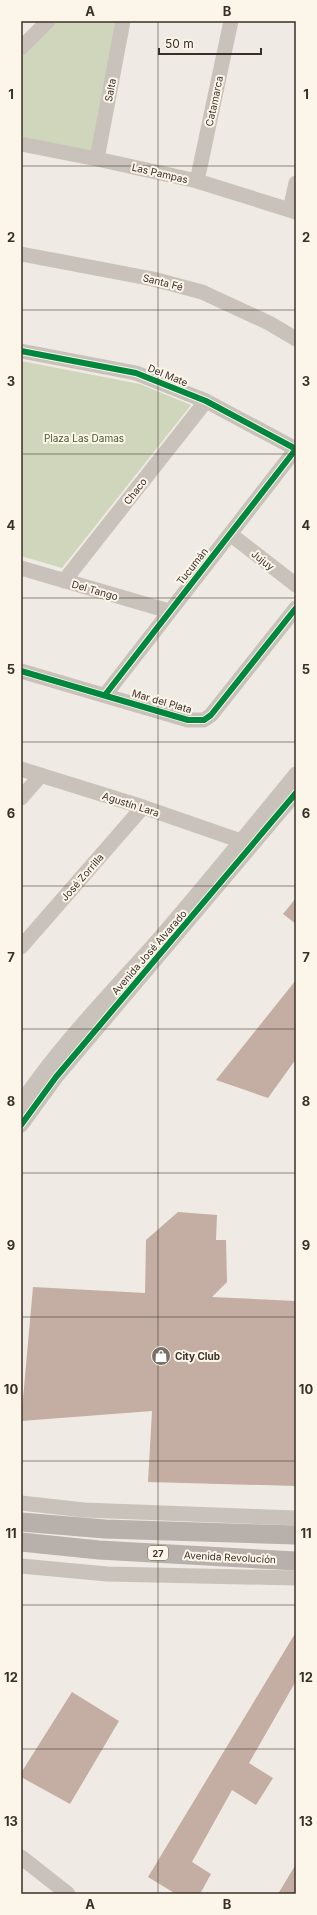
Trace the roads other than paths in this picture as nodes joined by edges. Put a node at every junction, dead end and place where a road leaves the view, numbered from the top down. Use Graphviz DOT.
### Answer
graph roads {
  1 [pos="48,21"];
  2 [pos="123,21"];
  3 [pos="231,21"];
  4 [pos="21,48"];
  5 [pos="21,144"];
  6 [pos="97,159"];
  7 [pos="197,181"];
  8 [pos="296,183"];
  9 [pos="293,211"];
  10 [pos="21,254"];
  11 [pos="296,339"];
  12 [pos="21,351"];
  13 [pos="206,401"];
  14 [pos="296,449"];
  15 [pos="230,534"];
  16 [pos="21,568"];
  17 [pos="64,581"];
  18 [pos="296,585"];
  19 [pos="296,608"];
  20 [pos="169,611"];
  21 [pos="21,671"];
  22 [pos="105,695"];
  23 [pos="21,768"];
  24 [pos="296,774"];
  25 [pos="41,775"];
  26 [pos="296,793"];
  27 [pos="21,798"];
  28 [pos="143,807"];
  29 [pos="246,844"];
  30 [pos="21,947"];
  31 [pos="26,1084"];
  32 [pos="21,1103"];
  33 [pos="21,1125"];
  34 [pos="21,1503"];
  35 [pos="296,1518"];
  36 [pos="21,1522"];
  37 [pos="296,1535"];
  38 [pos="21,1542"];
  39 [pos="296,1561"];
  40 [pos="21,1566"];
  41 [pos="296,1578"];
  42 [pos="21,1857"];
  43 [pos="68,1894"];
  1 -- 4 [label="street"];
  2 -- 6 [label="street, Salta"];
  3 -- 7 [label="street, Catamarca"];
  5 -- 6 [label="street, Las Pampas"];
  6 -- 7 [label="street, Las Pampas"];
  7 -- 9 [label="street, Las Pampas"];
  8 -- 9 [label="street"];
  10 -- 11 [label="street, Santa Fé"];
  12 -- 13 [label="street, Del Mate"];
  13 -- 14 [label="street, Del Mate"];
  13 -- 17 [label="street, Chaco"];
  14 -- 15 [label="street, Tucumán"];
  15 -- 18 [label="street, Jujuy"];
  15 -- 20 [label="street, Tucumán"];
  16 -- 17 [label="street, Del Tango"];
  17 -- 20 [label="street, Del Tango"];
  19 -- 22 [label="street, Mar del Plata"];
  20 -- 22 [label="street, Tucumán"];
  21 -- 22 [label="street, Mar del Plata"];
  23 -- 25 [label="street, Agustín Lara"];
  24 -- 29 [label="street, Avenida José Alvarado"];
  25 -- 27 [label="street"];
  25 -- 28 [label="street, Agustín Lara"];
  26 -- 29 [label="street, Avenida José Alvarado"];
  28 -- 29 [label="street, Agustín Lara"];
  28 -- 30 [label="street, José Zorrilla"];
  29 -- 31 [label="street, Avenida José Alvarado"];
  29 -- 33 [label="street, Avenida José Alvarado"];
  31 -- 32 [label="street, Avenida José Alvarado"];
  34 -- 35 [label="street"];
  36 -- 37 [label="main road, 27"];
  38 -- 39 [label="main road, Avenida Revolución / 27"];
  40 -- 41 [label="street"];
  42 -- 43 [label="street"];
}
